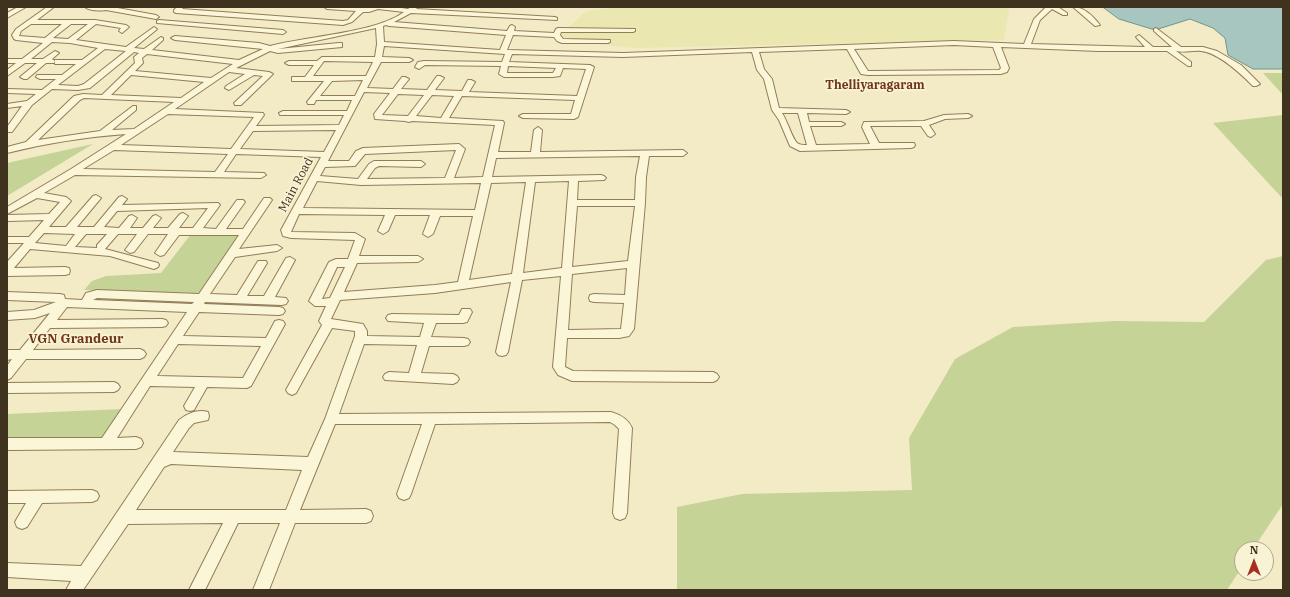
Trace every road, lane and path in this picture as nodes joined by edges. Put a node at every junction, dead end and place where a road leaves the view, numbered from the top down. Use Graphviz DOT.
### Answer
graph roads {
  1 [pos="23,7"];
  2 [pos="51,7"];
  3 [pos="88,7"];
  4 [pos="181,7"];
  5 [pos="327,7"];
  6 [pos="378,7"];
  7 [pos="1050,7"];
  8 [pos="1053,7"];
  9 [pos="1076,7"];
  10 [pos="108,8"];
  11 [pos="413,9"];
  12 [pos="361,10"];
  13 [pos="264,14"];
  14 [pos="1065,14"];
  15 [pos="7,16"];
  16 [pos="517,18"];
  17 [pos="555,19"];
  18 [pos="28,22"];
  19 [pos="69,22"];
  20 [pos="95,22"];
  21 [pos="381,24"];
  22 [pos="1097,25"];
  23 [pos="154,29"];
  24 [pos="245,30"];
  25 [pos="633,30"];
  26 [pos="1156,30"];
  27 [pos="122,31"];
  28 [pos="283,32"];
  29 [pos="510,33"];
  30 [pos="557,35"];
  31 [pos="1138,37"];
  32 [pos="175,38"];
  33 [pos="161,39"];
  34 [pos="47,41"];
  35 [pos="70,41"];
  36 [pos="608,42"];
  37 [pos="229,43"];
  38 [pos="381,44"];
  39 [pos="996,44"];
  40 [pos="339,45"];
  41 [pos="1026,46"];
  42 [pos="104,47"];
  43 [pos="849,47"];
  44 [pos="269,49"];
  45 [pos="130,50"];
  46 [pos="1152,50"];
  47 [pos="1169,50"];
  48 [pos="1180,50"];
  49 [pos="145,51"];
  50 [pos="755,51"];
  51 [pos="506,52"];
  52 [pos="216,53"];
  53 [pos="55,54"];
  54 [pos="593,54"];
  55 [pos="378,60"];
  56 [pos="409,60"];
  57 [pos="7,61"];
  58 [pos="24,61"];
  59 [pos="51,61"];
  60 [pos="84,62"];
  61 [pos="242,63"];
  62 [pos="288,63"];
  63 [pos="318,63"];
  64 [pos="505,64"];
  65 [pos="1187,64"];
  66 [pos="560,66"];
  67 [pos="419,67"];
  68 [pos="590,67"];
  69 [pos="230,70"];
  70 [pos="253,72"];
  71 [pos="130,74"];
  72 [pos="7,75"];
  73 [pos="40,77"];
  74 [pos="63,78"];
  75 [pos="368,78"];
  76 [pos="440,78"];
  77 [pos="295,79"];
  78 [pos="307,79"];
  79 [pos="329,79"];
  80 [pos="405,79"];
  81 [pos="212,80"];
  82 [pos="471,82"];
  83 [pos="1256,84"];
  84 [pos="51,87"];
  85 [pos="229,88"];
  86 [pos="7,91"];
  87 [pos="395,91"];
  88 [pos="43,92"];
  89 [pos="429,93"];
  90 [pos="359,94"];
  91 [pos="461,94"];
  92 [pos="104,97"];
  93 [pos="580,98"];
  94 [pos="182,100"];
  95 [pos="29,103"];
  96 [pos="238,103"];
  97 [pos="7,106"];
  98 [pos="134,108"];
  99 [pos="776,110"];
  100 [pos="166,111"];
  101 [pos="802,111"];
  102 [pos="846,112"];
  103 [pos="283,113"];
  104 [pos="348,113"];
  105 [pos="523,116"];
  106 [pos="968,116"];
  107 [pos="409,120"];
  108 [pos="443,121"];
  109 [pos="924,123"];
  110 [pos="805,124"];
  111 [pos="841,124"];
  112 [pos="341,127"];
  113 [pos="250,129"];
  114 [pos="9,130"];
  115 [pos="538,130"];
  116 [pos="134,131"];
  117 [pos="103,133"];
  118 [pos="931,134"];
  119 [pos="29,144"];
  120 [pos="911,145"];
  121 [pos="876,146"];
  122 [pos="110,147"];
  123 [pos="812,148"];
  124 [pos="7,150"];
  125 [pos="232,152"];
  126 [pos="683,153"];
  127 [pos="535,154"];
  128 [pos="645,154"];
  129 [pos="326,155"];
  130 [pos="493,155"];
  131 [pos="321,164"];
  132 [pos="421,164"];
  133 [pos="72,172"];
  134 [pos="218,174"];
  135 [pos="261,175"];
  136 [pos="314,178"];
  137 [pos="574,178"];
  138 [pos="601,178"];
  139 [pos="531,180"];
  140 [pos="448,181"];
  141 [pos="487,181"];
  142 [pos="361,182"];
  143 [pos="36,195"];
  144 [pos="96,198"];
  145 [pos="122,199"];
  146 [pos="267,200"];
  147 [pos="240,202"];
  148 [pos="573,203"];
  149 [pos="640,203"];
  150 [pos="114,208"];
  151 [pos="295,211"];
  152 [pos="391,212"];
  153 [pos="436,213"];
  154 [pos="478,213"];
  155 [pos="7,216"];
  156 [pos="183,216"];
  157 [pos="52,217"];
  158 [pos="132,218"];
  159 [pos="156,218"];
  160 [pos="41,230"];
  161 [pos="69,230"];
  162 [pos="83,230"];
  163 [pos="96,231"];
  164 [pos="118,231"];
  165 [pos="146,231"];
  166 [pos="174,231"];
  167 [pos="196,231"];
  168 [pos="220,231"];
  169 [pos="383,231"];
  170 [pos="246,232"];
  171 [pos="428,234"];
  172 [pos="7,240"];
  173 [pos="30,243"];
  174 [pos="71,245"];
  175 [pos="101,247"];
  176 [pos="277,248"];
  177 [pos="130,250"];
  178 [pos="160,253"];
  179 [pos="231,254"];
  180 [pos="418,259"];
  181 [pos="290,260"];
  182 [pos="352,262"];
  183 [pos="262,263"];
  184 [pos="633,264"];
  185 [pos="154,265"];
  186 [pos="8,267"];
  187 [pos="65,271"];
  188 [pos="566,271"];
  189 [pos="517,277"];
  190 [pos="462,286"];
  191 [pos="7,296"];
  192 [pos="594,298"];
  193 [pos="240,299"];
  194 [pos="335,299"];
  195 [pos="630,299"];
  196 [pos="62,300"];
  197 [pos="268,300"];
  198 [pos="199,302"];
  199 [pos="466,312"];
  200 [pos="11,316"];
  201 [pos="392,318"];
  202 [pos="431,319"];
  203 [pos="162,323"];
  204 [pos="48,324"];
  205 [pos="279,324"];
  206 [pos="328,324"];
  207 [pos="7,326"];
  208 [pos="562,334"];
  209 [pos="174,340"];
  210 [pos="360,340"];
  211 [pos="424,341"];
  212 [pos="269,342"];
  213 [pos="464,342"];
  214 [pos="502,352"];
  215 [pos="23,354"];
  216 [pos="140,354"];
  217 [pos="7,355"];
  218 [pos="7,375"];
  219 [pos="389,377"];
  220 [pos="713,377"];
  221 [pos="413,378"];
  222 [pos="453,380"];
  223 [pos="148,381"];
  224 [pos="204,382"];
  225 [pos="114,387"];
  226 [pos="7,388"];
  227 [pos="292,390"];
  228 [pos="190,406"];
  229 [pos="203,416"];
  230 [pos="331,419"];
  231 [pos="430,419"];
  232 [pos="106,443"];
  233 [pos="136,443"];
  234 [pos="7,444"];
  235 [pos="312,462"];
  236 [pos="158,463"];
  237 [pos="404,494"];
  238 [pos="38,496"];
  239 [pos="92,496"];
  240 [pos="7,497"];
  241 [pos="620,513"];
  242 [pos="366,516"];
  243 [pos="124,517"];
  244 [pos="234,517"];
  245 [pos="290,517"];
  246 [pos="22,522"];
  247 [pos="7,570"];
  248 [pos="85,574"];
  249 [pos="74,590"];
  250 [pos="197,590"];
  251 [pos="261,590"];
  1 -- 15 [label="street"];
  2 -- 18 [label="street"];
  3 -- 10 [label="street"];
  4 -- 13 [label="street"];
  5 -- 12 [label="street"];
  6 -- 11 [label="street"];
  6 -- 12 [label="street"];
  7 -- 41 [label="street"];
  8 -- 14 [label="street"];
  9 -- 22 [label="street"];
  10 -- 24 [label="street"];
  11 -- 16 [label="street"];
  11 -- 21 [label="street"];
  12 -- 13 [label="street"];
  13 -- 24 [label="street"];
  16 -- 17 [label="street"];
  16 -- 29 [label="street"];
  18 -- 19 [label="street"];
  18 -- 34 [label="street"];
  19 -- 20 [label="street"];
  19 -- 34 [label="street"];
  20 -- 27 [label="street"];
  20 -- 35 [label="street"];
  21 -- 29 [label="street"];
  21 -- 38 [label="street, Main Road"];
  21 -- 44 [label="street"];
  23 -- 45 [label="street"];
  24 -- 28 [label="street"];
  24 -- 37 [label="street"];
  25 -- 30 [label="street"];
  26 -- 48 [label="street"];
  29 -- 30 [label="street"];
  29 -- 51 [label="street"];
  30 -- 36 [label="street"];
  31 -- 46 [label="street"];
  32 -- 37 [label="street"];
  33 -- 49 [label="street"];
  34 -- 35 [label="street"];
  34 -- 58 [label="street"];
  35 -- 42 [label="street"];
  37 -- 44 [label="street"];
  37 -- 52 [label="street"];
  38 -- 51 [label="street"];
  38 -- 55 [label="street, Main Road"];
  39 -- 41 [label="street"];
  39 -- 43 [label="street"];
  39 -- 43 [label="street"];
  40 -- 44 [label="street"];
  41 -- 46 [label="street"];
  42 -- 45 [label="street"];
  42 -- 60 [label="street"];
  43 -- 50 [label="street"];
  44 -- 61 [label="street"];
  45 -- 49 [label="street"];
  45 -- 84 [label="street"];
  46 -- 47 [label="street"];
  47 -- 48 [label="street"];
  47 -- 65 [label="street"];
  48 -- 83 [label="street"];
  49 -- 52 [label="street"];
  49 -- 71 [label="street"];
  50 -- 54 [label="street"];
  50 -- 99 [label="street"];
  51 -- 54 [label="street"];
  51 -- 64 [label="street"];
  52 -- 61 [label="street"];
  53 -- 59 [label="street"];
  54 -- 68 [label="street"];
  55 -- 56 [label="street"];
  55 -- 63 [label="street"];
  55 -- 75 [label="street, Main Road"];
  57 -- 58 [label="street"];
  58 -- 59 [label="street"];
  58 -- 72 [label="street"];
  59 -- 60 [label="street"];
  59 -- 72 [label="street"];
  60 -- 74 [label="street"];
  61 -- 69 [label="street"];
  62 -- 63 [label="street"];
  63 -- 78 [label="street"];
  64 -- 66 [label="street"];
  64 -- 66 [label="street"];
  64 -- 67 [label="street"];
  66 -- 68 [label="street"];
  68 -- 93 [label="street"];
  69 -- 70 [label="street"];
  69 -- 81 [label="street"];
  70 -- 85 [label="street"];
  70 -- 96 [label="street"];
  71 -- 81 [label="street"];
  71 -- 92 [label="street"];
  73 -- 74 [label="street"];
  74 -- 84 [label="street"];
  75 -- 79 [label="street"];
  75 -- 90 [label="street, Main Road"];
  76 -- 89 [label="street"];
  77 -- 78 [label="street"];
  78 -- 79 [label="street"];
  79 -- 90 [label="street"];
  80 -- 87 [label="street"];
  81 -- 94 [label="street"];
  82 -- 91 [label="street"];
  84 -- 88 [label="street"];
  86 -- 88 [label="street"];
  87 -- 89 [label="street"];
  87 -- 90 [label="street"];
  87 -- 107 [label="street"];
  88 -- 95 [label="street"];
  89 -- 91 [label="street"];
  89 -- 107 [label="street"];
  90 -- 104 [label="street, Main Road"];
  91 -- 93 [label="street"];
  91 -- 108 [label="street"];
  92 -- 94 [label="street"];
  92 -- 119 [label="street"];
  93 -- 105 [label="street"];
  94 -- 100 [label="street"];
  95 -- 97 [label="street"];
  95 -- 114 [label="street"];
  98 -- 117 [label="street"];
  99 -- 101 [label="street"];
  99 -- 123 [label="street"];
  100 -- 113 [label="street"];
  100 -- 116 [label="street"];
  101 -- 102 [label="street"];
  101 -- 110 [label="street"];
  103 -- 104 [label="street"];
  104 -- 112 [label="street, Main Road"];
  106 -- 109 [label="street"];
  107 -- 108 [label="street"];
  108 -- 130 [label="street"];
  109 -- 118 [label="street"];
  109 -- 121 [label="street"];
  110 -- 111 [label="street"];
  110 -- 123 [label="street"];
  112 -- 113 [label="street"];
  112 -- 129 [label="street, Main Road"];
  113 -- 125 [label="street"];
  115 -- 127 [label="street"];
  116 -- 117 [label="street"];
  116 -- 122 [label="street"];
  117 -- 119 [label="street"];
  119 -- 124 [label="street"];
  120 -- 121 [label="street"];
  121 -- 123 [label="street"];
  122 -- 125 [label="street"];
  122 -- 133 [label="street"];
  125 -- 129 [label="street"];
  125 -- 134 [label="street"];
  126 -- 128 [label="street"];
  127 -- 128 [label="street"];
  127 -- 130 [label="street"];
  128 -- 149 [label="street"];
  129 -- 131 [label="street, Main Road"];
  130 -- 141 [label="street"];
  131 -- 136 [label="street, Main Road"];
  131 -- 140 [label="street"];
  132 -- 142 [label="street"];
  133 -- 134 [label="street"];
  133 -- 143 [label="street"];
  134 -- 135 [label="street"];
  136 -- 142 [label="street"];
  136 -- 151 [label="street, Main Road"];
  137 -- 138 [label="street"];
  137 -- 139 [label="street"];
  137 -- 148 [label="street"];
  139 -- 141 [label="street"];
  139 -- 189 [label="street"];
  140 -- 141 [label="street"];
  140 -- 142 [label="street"];
  141 -- 154 [label="street"];
  143 -- 155 [label="street"];
  143 -- 157 [label="street"];
  144 -- 161 [label="street"];
  145 -- 150 [label="street"];
  146 -- 170 [label="street"];
  147 -- 168 [label="street"];
  148 -- 149 [label="street"];
  148 -- 188 [label="street"];
  149 -- 184 [label="street"];
  150 -- 163 [label="street"];
  150 -- 167 [label="street"];
  151 -- 152 [label="street"];
  151 -- 182 [label="street, Main Road"];
  152 -- 153 [label="street"];
  152 -- 169 [label="street"];
  153 -- 154 [label="street"];
  153 -- 171 [label="street"];
  154 -- 190 [label="street"];
  155 -- 157 [label="street"];
  156 -- 166 [label="street"];
  157 -- 160 [label="street"];
  158 -- 164 [label="street"];
  159 -- 165 [label="street"];
  160 -- 161 [label="street"];
  160 -- 173 [label="street"];
  161 -- 162 [label="street"];
  162 -- 163 [label="street"];
  162 -- 174 [label="street"];
  163 -- 164 [label="street"];
  164 -- 165 [label="street"];
  164 -- 175 [label="street"];
  165 -- 166 [label="street"];
  165 -- 177 [label="street"];
  166 -- 167 [label="street"];
  166 -- 178 [label="street"];
  167 -- 168 [label="street"];
  168 -- 170 [label="street"];
  170 -- 179 [label="street"];
  172 -- 173 [label="street"];
  173 -- 185 [label="street"];
  173 -- 186 [label="street"];
  176 -- 179 [label="street"];
  179 -- 198 [label="street"];
  180 -- 182 [label="street"];
  181 -- 197 [label="street"];
  182 -- 194 [label="street, Main Road"];
  182 -- 194 [label="street"];
  183 -- 193 [label="street"];
  184 -- 188 [label="street"];
  184 -- 195 [label="street"];
  186 -- 187 [label="street"];
  188 -- 189 [label="street"];
  188 -- 208 [label="street"];
  189 -- 190 [label="street"];
  189 -- 214 [label="street"];
  190 -- 194 [label="street"];
  191 -- 196 [label="street"];
  192 -- 195 [label="street"];
  193 -- 197 [label="street"];
  193 -- 198 [label="street"];
  194 -- 206 [label="street, Main Road"];
  195 -- 208 [label="street"];
  196 -- 198 [label="street"];
  196 -- 200 [label="street"];
  196 -- 204 [label="street"];
  197 -- 198 [label="street"];
  198 -- 209 [label="street"];
  199 -- 202 [label="street"];
  200 -- 207 [label="street"];
  201 -- 202 [label="street"];
  202 -- 211 [label="street"];
  203 -- 204 [label="street"];
  204 -- 215 [label="street"];
  205 -- 212 [label="street"];
  206 -- 210 [label="street"];
  206 -- 227 [label="street"];
  208 -- 220 [label="street"];
  209 -- 212 [label="street"];
  209 -- 223 [label="street"];
  210 -- 211 [label="street"];
  210 -- 230 [label="street"];
  211 -- 213 [label="street"];
  211 -- 221 [label="street"];
  212 -- 224 [label="street"];
  215 -- 216 [label="street"];
  215 -- 217 [label="street"];
  215 -- 218 [label="street"];
  219 -- 221 [label="street"];
  221 -- 222 [label="street"];
  223 -- 224 [label="street"];
  223 -- 232 [label="street"];
  224 -- 228 [label="street"];
  225 -- 226 [label="street"];
  229 -- 236 [label="street"];
  230 -- 231 [label="street"];
  230 -- 235 [label="street"];
  231 -- 237 [label="street"];
  231 -- 241 [label="street"];
  232 -- 233 [label="street"];
  232 -- 234 [label="street"];
  235 -- 236 [label="street"];
  235 -- 245 [label="street"];
  236 -- 243 [label="street"];
  238 -- 239 [label="street"];
  238 -- 240 [label="street"];
  238 -- 246 [label="street"];
  242 -- 245 [label="street"];
  243 -- 244 [label="street"];
  243 -- 248 [label="street"];
  244 -- 245 [label="street"];
  244 -- 250 [label="street"];
  245 -- 251 [label="street"];
  247 -- 248 [label="street"];
  248 -- 249 [label="street"];
}
